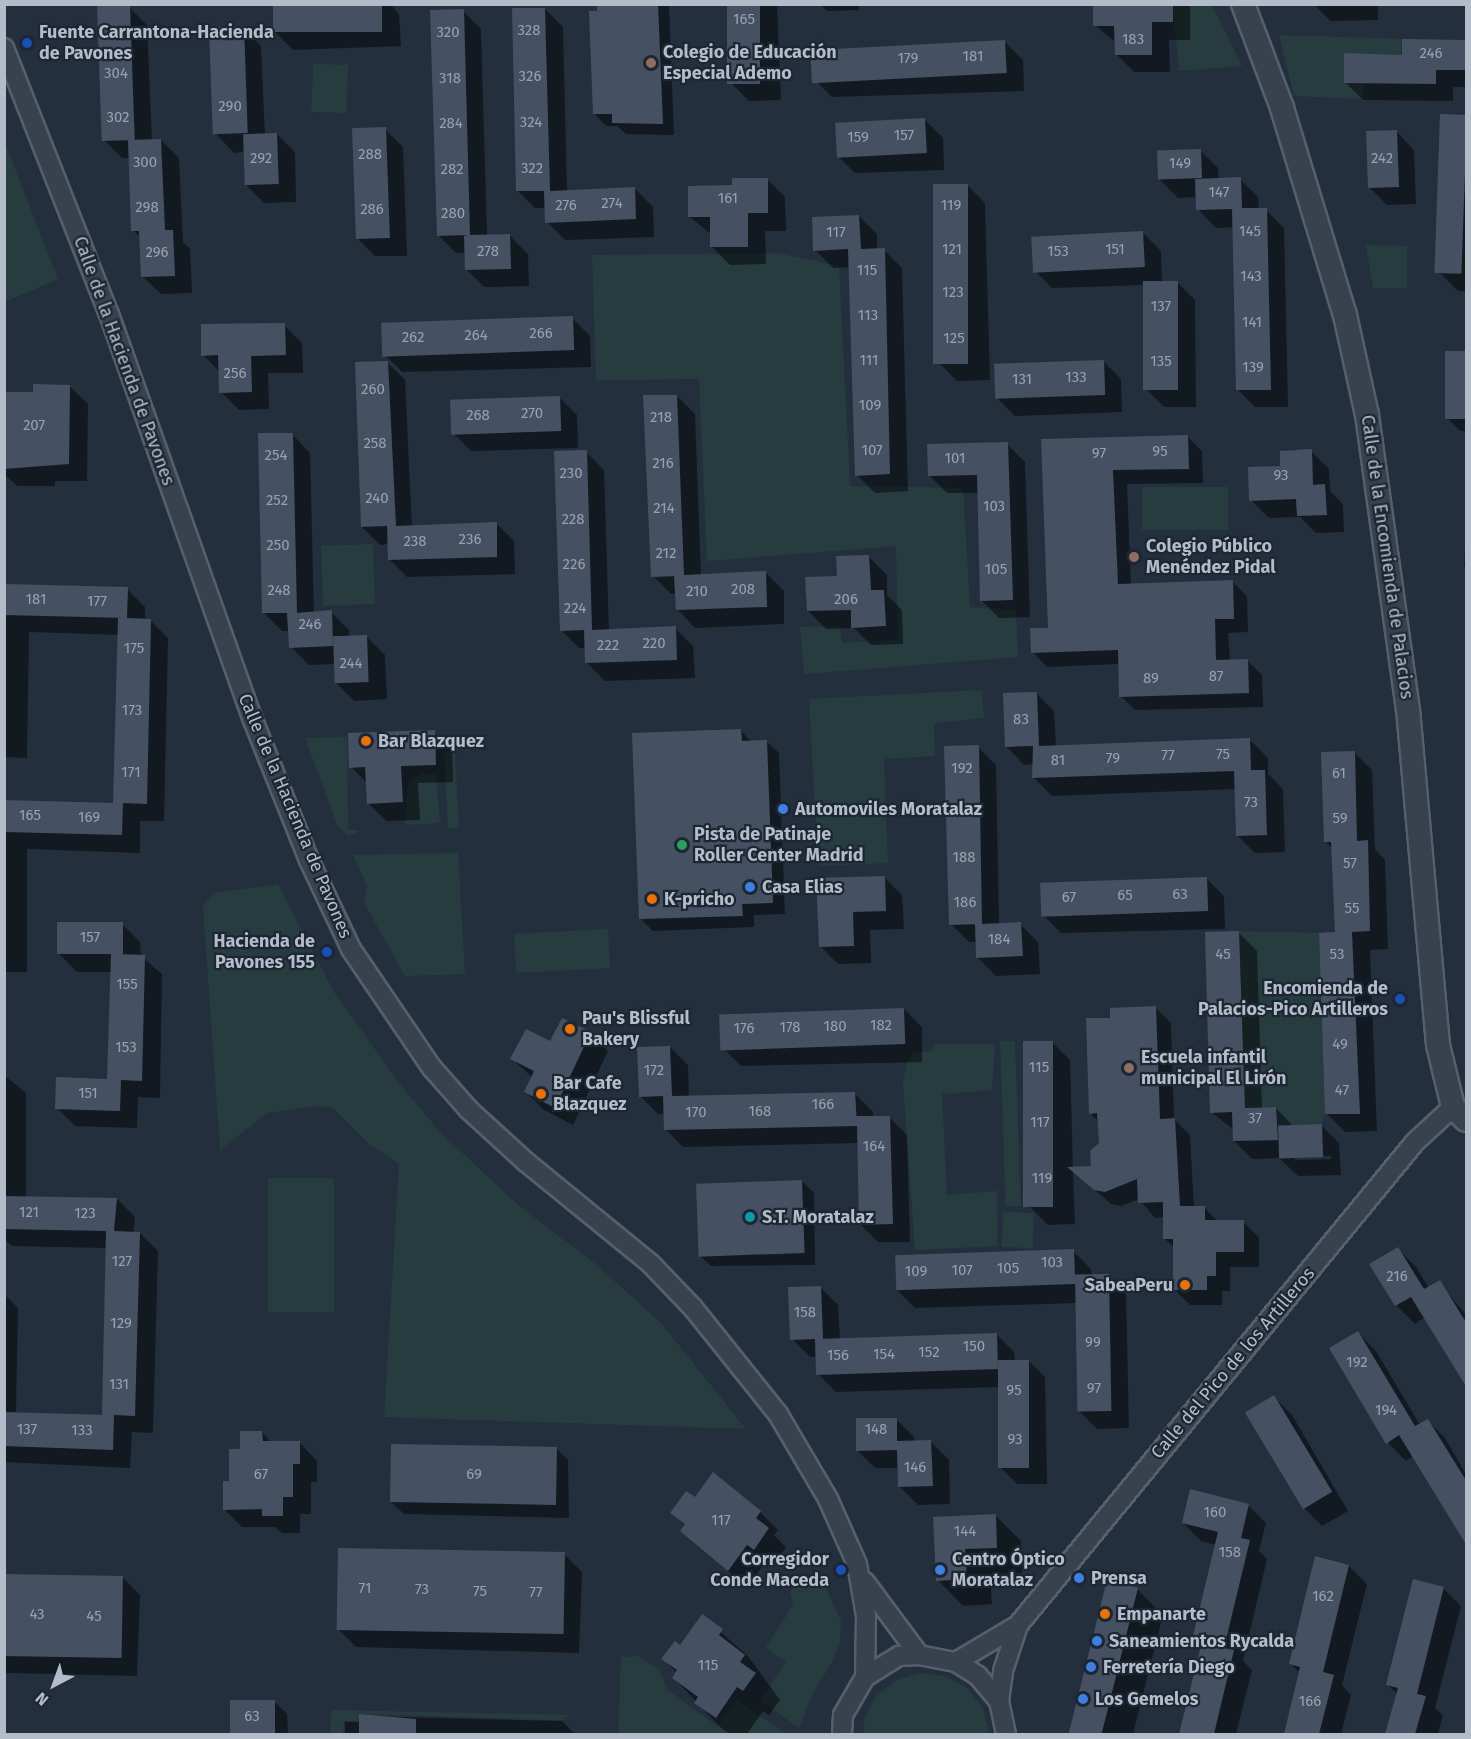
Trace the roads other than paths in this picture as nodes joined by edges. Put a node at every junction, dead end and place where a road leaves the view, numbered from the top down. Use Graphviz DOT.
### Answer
graph roads {
  1 [pos="1243,4"];
  2 [pos="4,48"];
  3 [pos="1460,1113"];
  4 [pos="862,1578"];
  5 [pos="1018,1624"];
  6 [pos="919,1655"];
  7 [pos="956,1662"];
  8 [pos="865,1677"];
  9 [pos="999,1701"];
  10 [pos="841,1734"];
  11 [pos="1006,1734"];
  1 -- 3 [label="street, Calle de la Encomienda de Palacios"];
  2 -- 4 [label="street, Calle de la Hacienda de Pavones"];
  3 -- 5 [label="street, Calle del Pico de los Artilleros"];
  4 -- 6 [label="street, Calle de la Hacienda de Pavones"];
  4 -- 8 [label="street, Calle de la Hacienda de Pavones"];
  5 -- 7 [label="street, Calle del Pico de los Artilleros"];
  5 -- 9 [label="street, Calle del Pico de los Artilleros"];
  6 -- 7 [label="street"];
  6 -- 8 [label="street"];
  7 -- 9 [label="street"];
  8 -- 10 [label="street"];
  9 -- 11 [label="street"];
}
